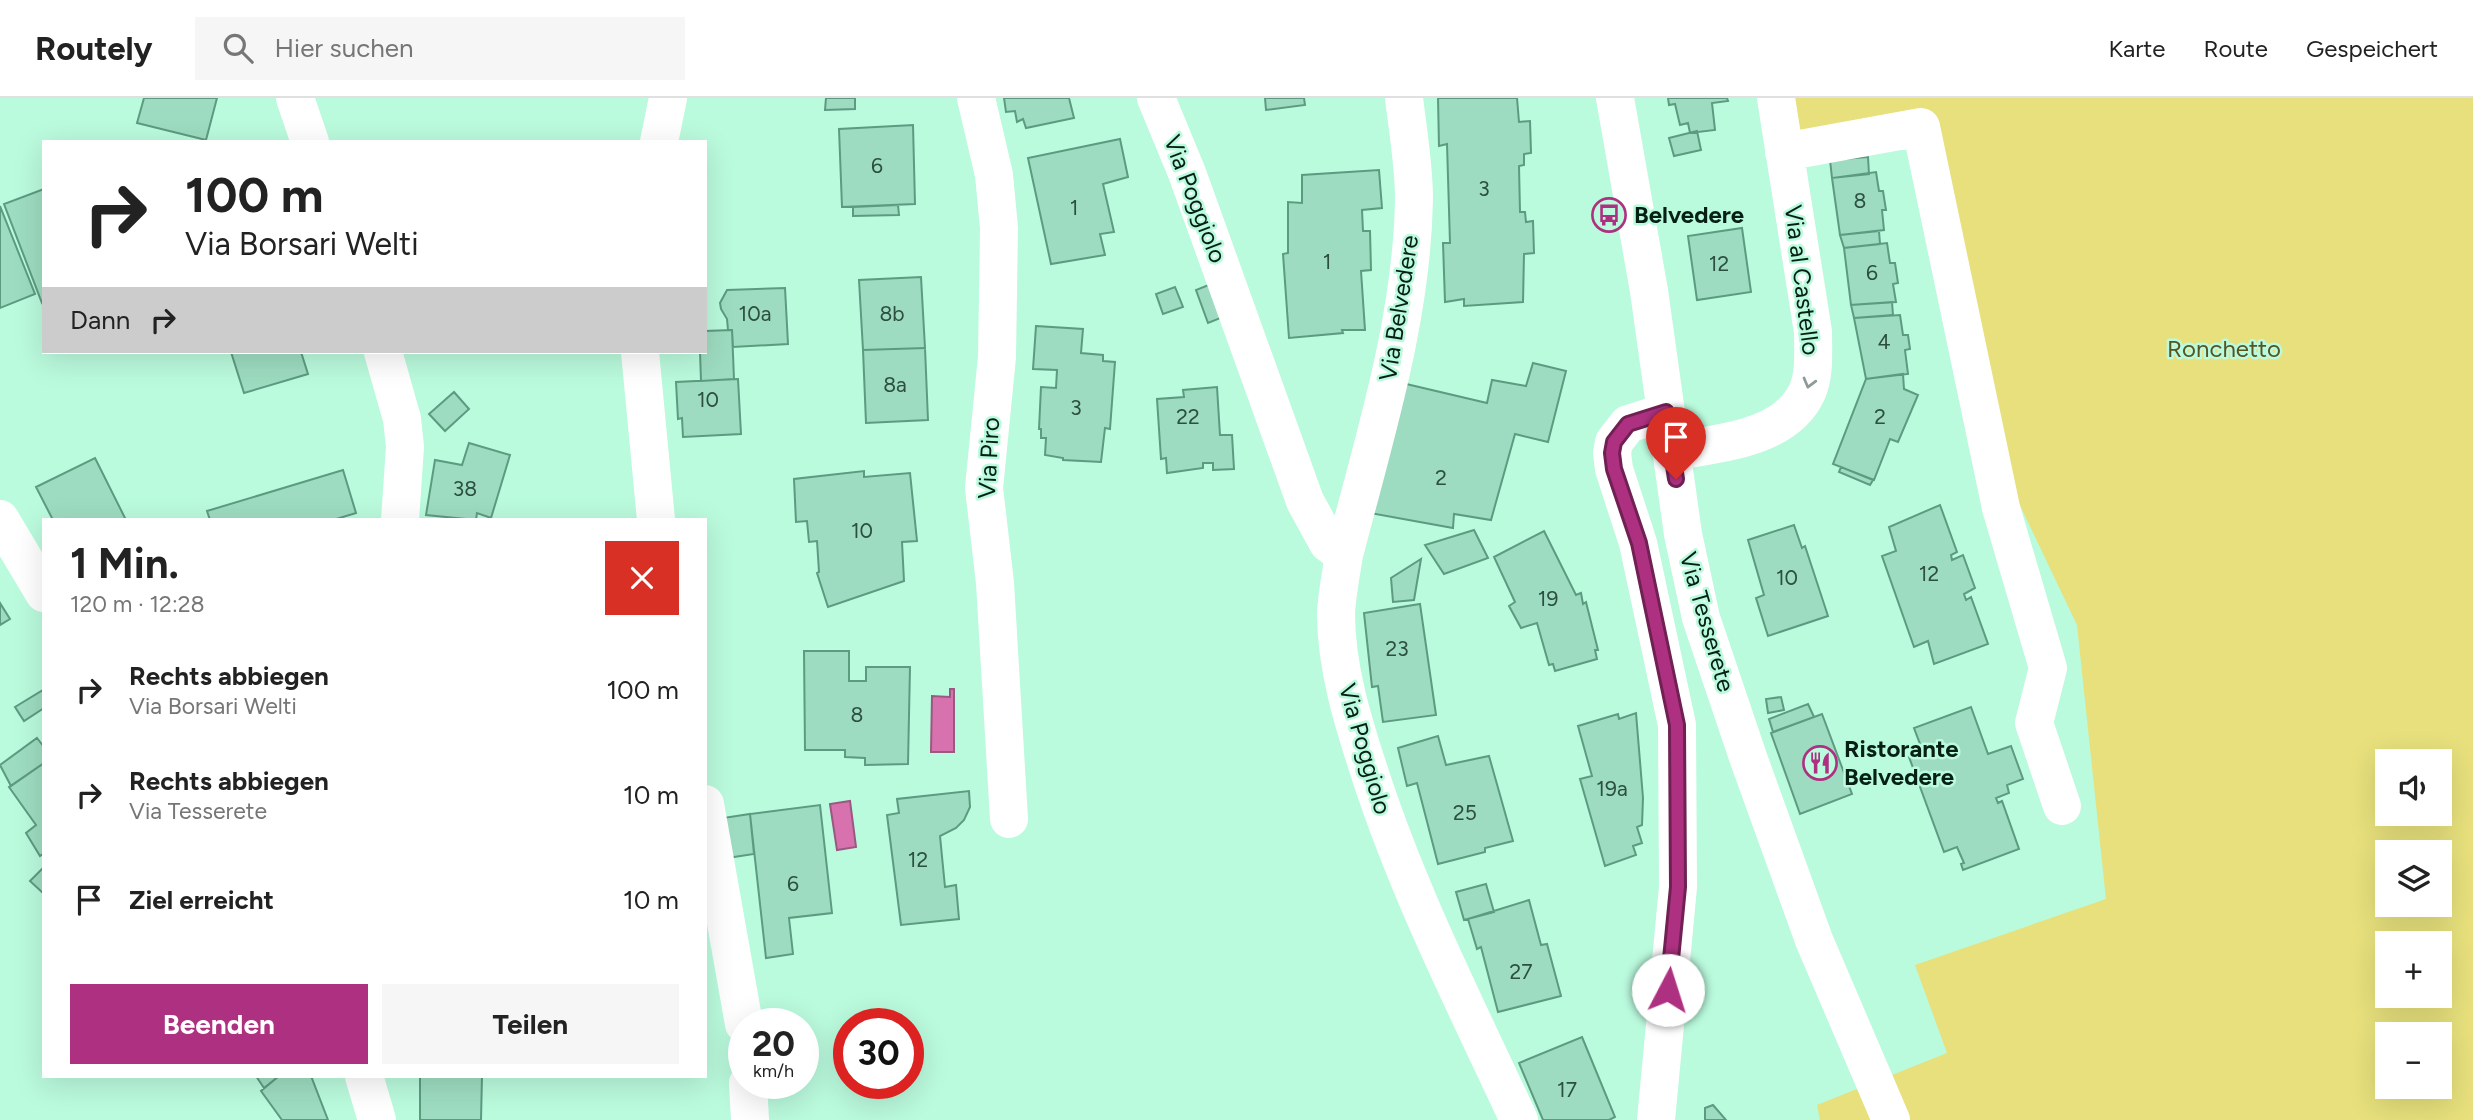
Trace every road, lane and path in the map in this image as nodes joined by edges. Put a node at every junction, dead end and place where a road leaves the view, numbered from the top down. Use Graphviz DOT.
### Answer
graph roads {
  1 [pos="295,98"];
  2 [pos="668,98"];
  3 [pos="976,98"];
  4 [pos="1156,98"];
  5 [pos="1404,98"];
  6 [pos="1615,98"];
  7 [pos="1776,98"];
  8 [pos="1918,113"];
  9 [pos="309,140"];
  10 [pos="659,140"];
  11 [pos="1784,152"];
  12 [pos="384,354"];
  13 [pos="640,354"];
  14 [pos="1666,412"];
  15 [pos="1672,452"];
  16 [pos="400,518"];
  17 [pos="656,518"];
  18 [pos="0,519"];
  19 [pos="1344,555"];
  20 [pos="42,590"];
  21 [pos="2062,806"];
  22 [pos="707,815"];
  23 [pos="1009,819"];
  24 [pos="741,1008"];
  25 [pos="365,1078"];
  26 [pos="749,1099"];
  27 [pos="377,1120"];
  28 [pos="750,1120"];
  29 [pos="1519,1120"];
  30 [pos="1656,1120"];
  31 [pos="1891,1120"];
  1 -- 9 [label="street"];
  2 -- 10 [label="street"];
  3 -- 23 [label="street, Via Piro"];
  4 -- 19 [label="street, Via Poggiolo"];
  5 -- 19 [label="street, Via Belvedere"];
  6 -- 14 [label="street, Via Tesserete"];
  7 -- 11 [label="street, Via al Castello"];
  8 -- 11 [label="street"];
  8 -- 21 [label="street"];
  11 -- 15 [label="street, Via al Castello, one-way"];
  12 -- 16 [label="street"];
  13 -- 17 [label="street"];
  14 -- 15 [label="street, Via Tesserete"];
  14 -- 30 [label="street"];
  15 -- 31 [label="street, Via Tesserete"];
  18 -- 20 [label="street"];
  19 -- 29 [label="street, Via Poggiolo"];
  22 -- 24 [label="street"];
  25 -- 27 [label="street"];
  26 -- 28 [label="street"];
}
